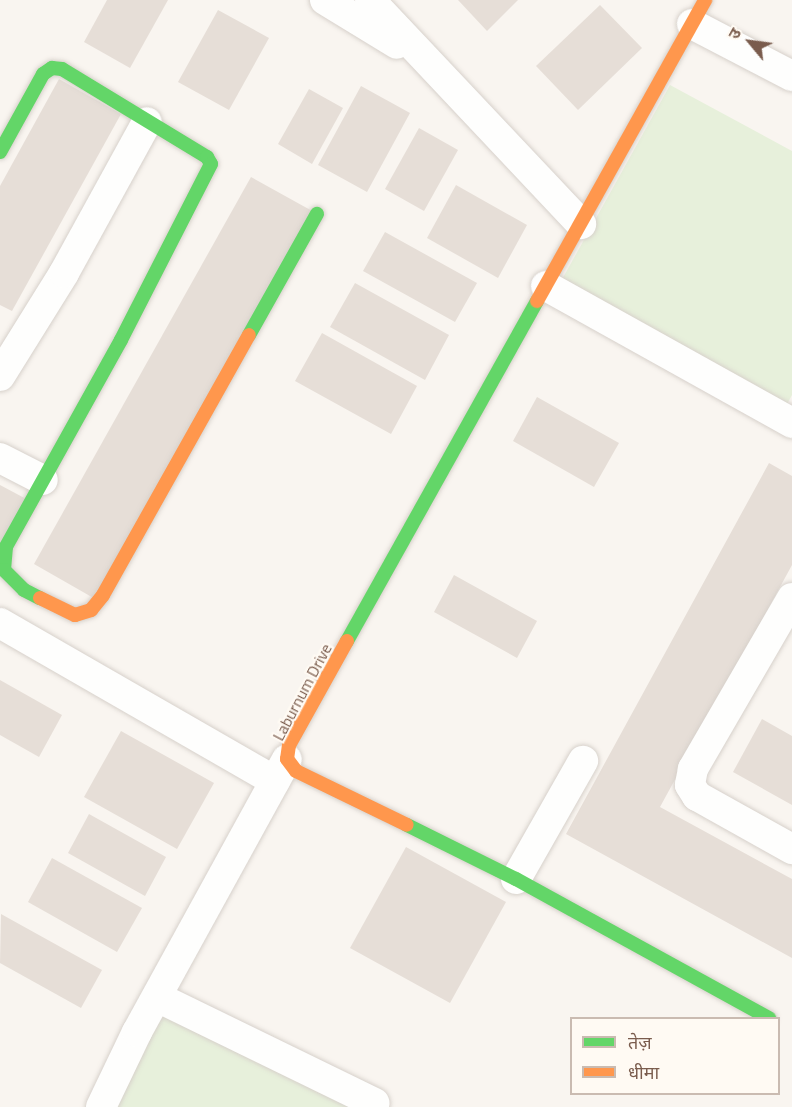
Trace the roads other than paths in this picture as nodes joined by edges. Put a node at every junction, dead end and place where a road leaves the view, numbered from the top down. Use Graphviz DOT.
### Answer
graph roads {
  1 [pos="325,0"];
  2 [pos="370,0"];
  3 [pos="698,12"];
  4 [pos="430,64"];
  5 [pos="792,76"];
  6 [pos="147,122"];
  7 [pos="0,152"];
  8 [pos="317,214"];
  9 [pos="581,224"];
  10 [pos="546,286"];
  11 [pos="11,334"];
  12 [pos="0,376"];
  13 [pos="792,423"];
  14 [pos="0,458"];
  15 [pos="43,480"];
  16 [pos="792,598"];
  17 [pos="0,623"];
  18 [pos="583,761"];
  19 [pos="281,770"];
  20 [pos="792,849"];
  21 [pos="516,879"];
  22 [pos="157,997"];
  23 [pos="767,1017"];
  24 [pos="374,1103"];
  25 [pos="101,1107"];
  1 -- 4 [label="street"];
  2 -- 4 [label="street"];
  3 -- 5 [label="street"];
  3 -- 9 [label="street, Laburnum Drive"];
  4 -- 9 [label="street"];
  6 -- 7 [label="street"];
  6 -- 11 [label="street"];
  6 -- 15 [label="street"];
  8 -- 15 [label="street"];
  9 -- 10 [label="street, Laburnum Drive"];
  10 -- 13 [label="street"];
  10 -- 19 [label="street, Laburnum Drive"];
  11 -- 12 [label="street"];
  14 -- 15 [label="street"];
  16 -- 20 [label="street"];
  17 -- 19 [label="street"];
  18 -- 21 [label="street"];
  19 -- 21 [label="street, Laburnum Drive"];
  19 -- 22 [label="street"];
  21 -- 23 [label="street, Laburnum Drive"];
  22 -- 24 [label="street"];
  22 -- 25 [label="street"];
}
